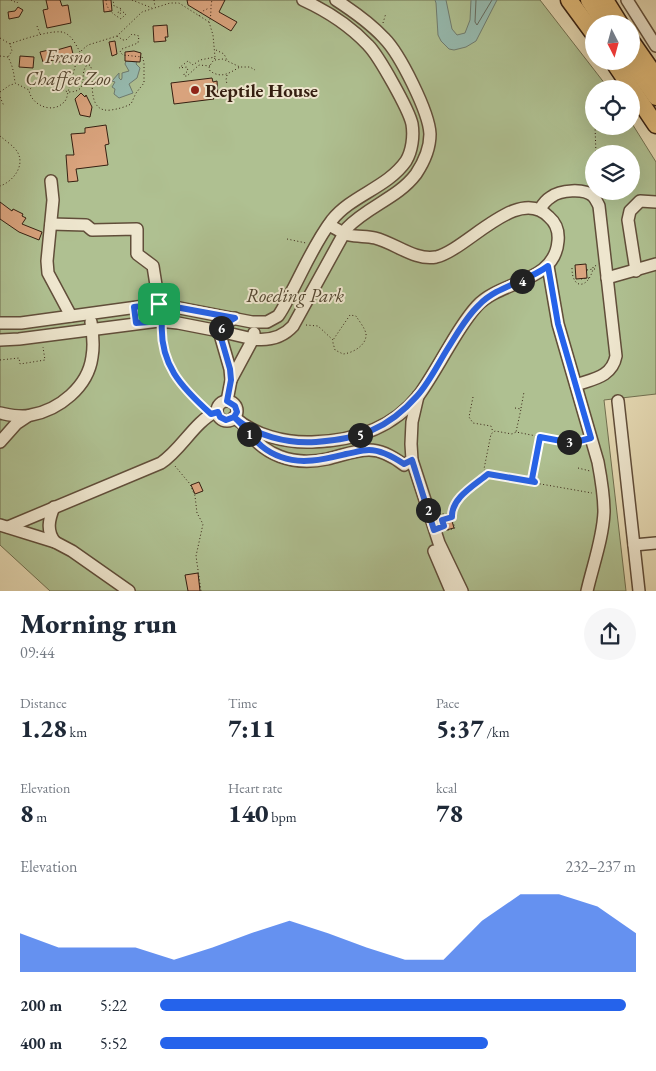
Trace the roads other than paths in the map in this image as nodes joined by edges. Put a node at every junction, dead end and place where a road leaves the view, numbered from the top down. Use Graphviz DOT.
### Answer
graph roads {
  1 [pos="303,0"];
  2 [pos="336,0"];
  3 [pos="569,0"];
  4 [pos="589,0"];
  5 [pos="605,0"];
  6 [pos="627,0"];
  7 [pos="327,5"];
  8 [pos="599,15"];
  9 [pos="614,15"];
  10 [pos="585,22"];
  11 [pos="655,44"];
  12 [pos="640,54"];
  13 [pos="619,70"];
  14 [pos="637,70"];
  15 [pos="656,77"];
  16 [pos="656,97"];
  17 [pos="656,125"];
  18 [pos="51,181"];
  19 [pos="656,202"];
  20 [pos="540,209"];
  21 [pos="51,224"];
  22 [pos="329,225"];
  23 [pos="344,233"];
  24 [pos="656,264"];
  25 [pos="548,266"];
  26 [pos="636,271"];
  27 [pos="607,273"];
  28 [pos="159,304"];
  29 [pos="134,307"];
  30 [pos="89,313"];
  31 [pos="71,316"];
  32 [pos="235,318"];
  33 [pos="252,322"];
  34 [pos="0,323"];
  35 [pos="136,323"];
  36 [pos="92,330"];
  37 [pos="219,331"];
  38 [pos="253,339"];
  39 [pos="0,340"];
  40 [pos="231,380"];
  41 [pos="576,386"];
  42 [pos="418,396"];
  43 [pos="227,401"];
  44 [pos="618,401"];
  45 [pos="0,413"];
  46 [pos="214,413"];
  47 [pos="30,416"];
  48 [pos="234,417"];
  49 [pos="244,426"];
  50 [pos="365,434"];
  51 [pos="0,442"];
  52 [pos="369,450"];
  53 [pos="408,462"];
  54 [pos="54,506"];
  55 [pos="4,526"];
  56 [pos="55,542"];
  57 [pos="656,543"];
  58 [pos="634,545"];
  59 [pos="128,591"];
  60 [pos="451,591"];
  61 [pos="462,591"];
  62 [pos="586,591"];
  63 [pos="639,591"];
  1 -- 7 [label="street"];
  2 -- 23 [label="street"];
  3 -- 10 [label="highway"];
  4 -- 8 [label="highway"];
  5 -- 9 [label="highway"];
  6 -- 11 [label="street"];
  7 -- 22 [label="street"];
  12 -- 15 [label="highway"];
  13 -- 17 [label="highway"];
  14 -- 16 [label="highway"];
  18 -- 21 [label="street"];
  19 -- 26 [label="street"];
  20 -- 23 [label="street"];
  20 -- 25 [label="street"];
  20 -- 27 [label="street"];
  21 -- 28 [label="street"];
  21 -- 31 [label="street"];
  22 -- 23 [label="street"];
  22 -- 33 [label="street"];
  23 -- 38 [label="street"];
  24 -- 26 [label="street"];
  25 -- 41 [label="street"];
  25 -- 42 [label="street"];
  26 -- 27 [label="street"];
  27 -- 41 [label="street"];
  28 -- 29 [label="street"];
  28 -- 32 [label="street"];
  29 -- 30 [label="street"];
  29 -- 35 [label="street"];
  30 -- 31 [label="street"];
  30 -- 36 [label="street"];
  31 -- 34 [label="street"];
  32 -- 33 [label="street"];
  32 -- 37 [label="street"];
  33 -- 38 [label="street"];
  35 -- 36 [label="street"];
  35 -- 37 [label="street"];
  36 -- 39 [label="street"];
  36 -- 47 [label="street"];
  37 -- 38 [label="street"];
  37 -- 40 [label="street"];
  38 -- 40 [label="street"];
  40 -- 43 [label="street"];
  41 -- 62 [label="street"];
  42 -- 50 [label="street"];
  42 -- 53 [label="street"];
  43 -- 46 [label="street"];
  43 -- 48 [label="street"];
  44 -- 58 [label="street"];
  45 -- 47 [label="street"];
  46 -- 48 [label="street"];
  46 -- 54 [label="street"];
  47 -- 51 [label="street"];
  48 -- 49 [label="street"];
  49 -- 50 [label="street"];
  49 -- 52 [label="street"];
  50 -- 52 [label="street"];
  52 -- 53 [label="street"];
  53 -- 60 [label="street"];
  53 -- 61 [label="street"];
  54 -- 55 [label="street"];
  54 -- 56 [label="street"];
  55 -- 56 [label="street"];
  56 -- 59 [label="street"];
  57 -- 58 [label="street"];
  58 -- 63 [label="street"];
}
